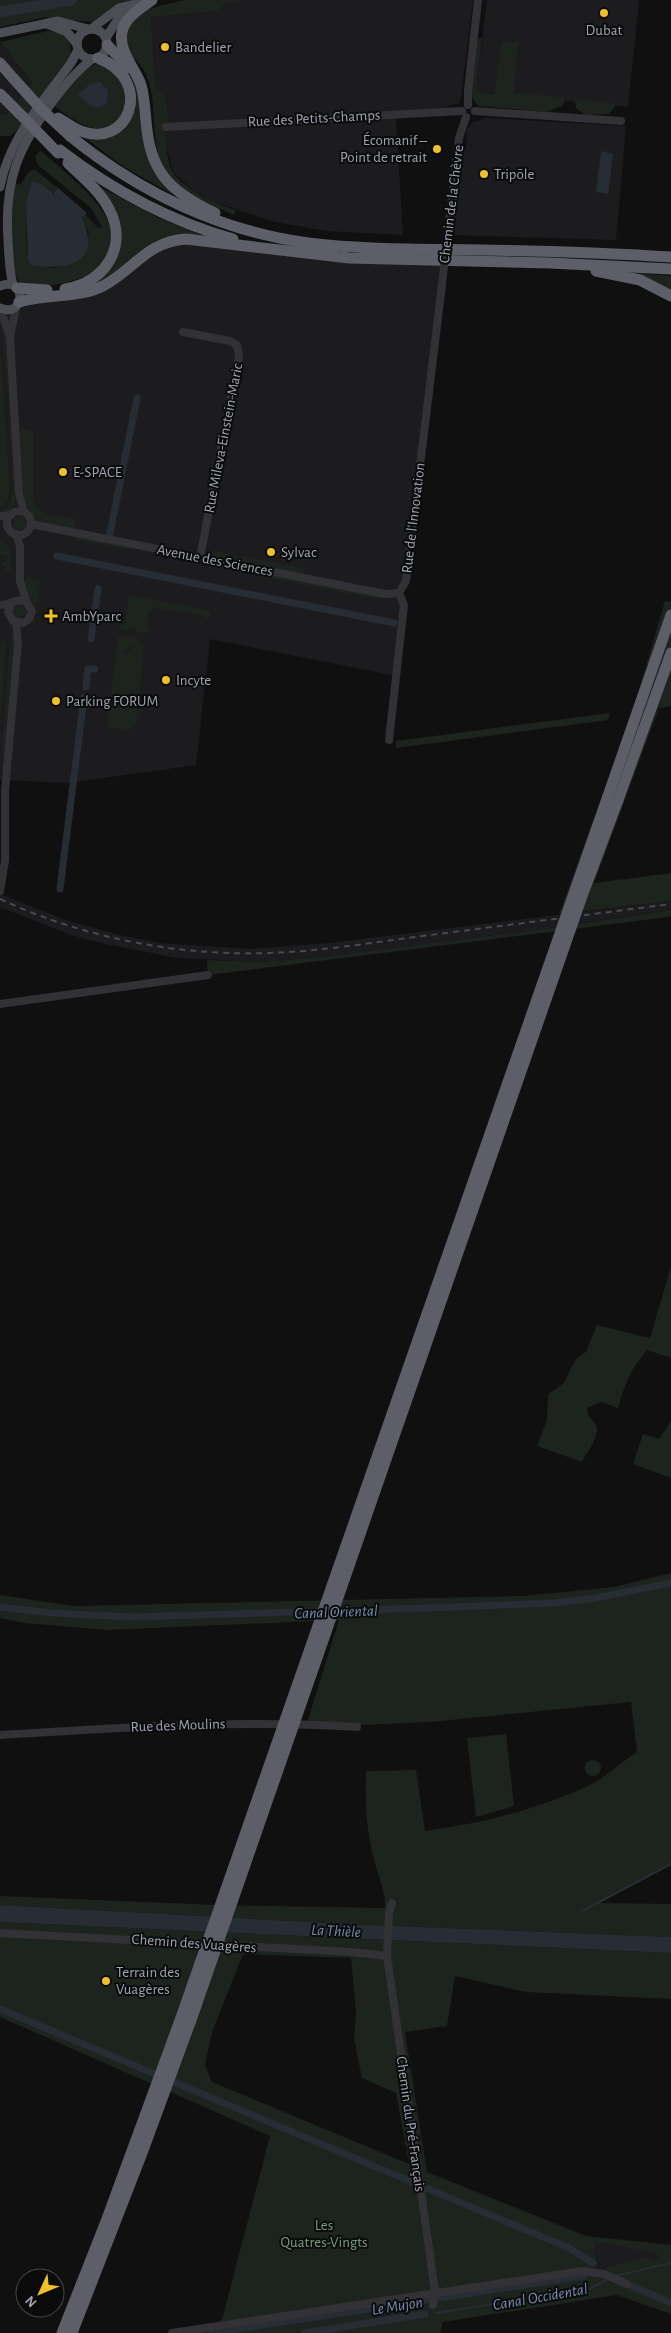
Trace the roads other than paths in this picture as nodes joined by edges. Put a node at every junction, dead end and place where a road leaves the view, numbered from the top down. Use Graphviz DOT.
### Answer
graph roads {
  1 [pos="152,0"];
  2 [pos="478,0"];
  3 [pos="140,3"];
  4 [pos="47,24"];
  5 [pos="90,29"];
  6 [pos="0,34"];
  7 [pos="107,41"];
  8 [pos="77,47"];
  9 [pos="95,59"];
  10 [pos="0,63"];
  11 [pos="139,79"];
  12 [pos="0,94"];
  13 [pos="468,105"];
  14 [pos="474,111"];
  15 [pos="464,114"];
  16 [pos="621,121"];
  17 [pos="166,127"];
  18 [pos="73,133"];
  19 [pos="59,151"];
  20 [pos="0,187"];
  21 [pos="287,239"];
  22 [pos="301,253"];
  23 [pos="671,257"];
  24 [pos="550,263"];
  25 [pos="671,269"];
  26 [pos="0,286"];
  27 [pos="15,287"];
  28 [pos="441,293"];
  29 [pos="671,296"];
  30 [pos="18,304"];
  31 [pos="0,308"];
  32 [pos="182,332"];
  33 [pos="10,338"];
  34 [pos="19,493"];
  35 [pos="24,512"];
  36 [pos="13,513"];
  37 [pos="0,516"];
  38 [pos="0,524"];
  39 [pos="31,524"];
  40 [pos="13,532"];
  41 [pos="27,532"];
  42 [pos="20,546"];
  43 [pos="200,557"];
  44 [pos="20,581"];
  45 [pos="399,593"];
  46 [pos="26,601"];
  47 [pos="12,602"];
  48 [pos="0,605"];
  49 [pos="0,612"];
  50 [pos="671,615"];
  51 [pos="13,620"];
  52 [pos="26,622"];
  53 [pos="18,643"];
  54 [pos="671,654"];
  55 [pos="389,740"];
  56 [pos="0,891"];
  57 [pos="208,975"];
  58 [pos="0,1004"];
  59 [pos="357,1727"];
  60 [pos="0,1735"];
  61 [pos="392,1903"];
  62 [pos="0,1933"];
  63 [pos="387,1953"];
  64 [pos="627,2284"];
  65 [pos="434,2292"];
  66 [pos="433,2305"];
  67 [pos="62,2333"];
  68 [pos="72,2333"];
  69 [pos="172,2333"];
  1 -- 3 [label="main road"];
  1 -- 11 [label="highway"];
  2 -- 13 [label="street"];
  3 -- 5 [label="main road"];
  3 -- 7 [label="main road"];
  4 -- 5 [label="main road"];
  4 -- 6 [label="main road"];
  4 -- 8 [label="main road"];
  5 -- 7 [label="main road"];
  5 -- 8 [label="main road"];
  7 -- 9 [label="main road"];
  7 -- 11 [label="highway"];
  8 -- 9 [label="main road"];
  8 -- 20 [label="main road"];
  9 -- 18 [label="highway"];
  9 -- 27 [label="main road"];
  10 -- 18 [label="highway, bridge"];
  11 -- 21 [label="highway"];
  12 -- 19 [label="highway, bridge"];
  13 -- 14 [label="street"];
  13 -- 15 [label="street"];
  14 -- 15 [label="street"];
  14 -- 16 [label="street"];
  15 -- 17 [label="street, Rue des Petits-Champs"];
  15 -- 28 [label="street, Chemin de la Chèvre, bridge"];
  18 -- 21 [label="highway"];
  19 -- 22 [label="highway"];
  19 -- 27 [label="highway"];
  21 -- 23 [label="highway"];
  22 -- 24 [label="highway"];
  22 -- 30 [label="highway"];
  24 -- 25 [label="highway"];
  24 -- 29 [label="highway"];
  26 -- 27 [label="main road"];
  27 -- 30 [label="main road"];
  28 -- 45 [label="street, Rue de l'Innovation"];
  30 -- 31 [label="main road"];
  30 -- 33 [label="street"];
  31 -- 33 [label="street"];
  32 -- 43 [label="street, Rue Mileva-Einstein-Maric"];
  33 -- 34 [label="street"];
  34 -- 35 [label="street"];
  34 -- 36 [label="street"];
  35 -- 36 [label="street"];
  35 -- 39 [label="street"];
  36 -- 37 [label="street"];
  36 -- 40 [label="street"];
  38 -- 40 [label="street"];
  39 -- 41 [label="street"];
  39 -- 43 [label="street, Avenue des Sciences"];
  40 -- 41 [label="street"];
  40 -- 42 [label="street"];
  41 -- 42 [label="street"];
  42 -- 44 [label="street"];
  43 -- 45 [label="street, Avenue des Sciences"];
  44 -- 46 [label="street"];
  44 -- 47 [label="street"];
  45 -- 55 [label="street, Rue de l'Innovation"];
  46 -- 47 [label="street"];
  46 -- 52 [label="street"];
  47 -- 48 [label="street"];
  47 -- 51 [label="street"];
  49 -- 51 [label="street"];
  50 -- 67 [label="highway, bridge"];
  51 -- 52 [label="street"];
  51 -- 53 [label="street"];
  52 -- 53 [label="street"];
  53 -- 56 [label="street"];
  54 -- 68 [label="highway, bridge"];
  57 -- 58 [label="street"];
  59 -- 60 [label="street, Rue des Moulins"];
  61 -- 63 [label="street, Chemin du Pré-Français"];
  62 -- 63 [label="street, Chemin des Vuagères"];
  63 -- 65 [label="street, Chemin du Pré-Français"];
  64 -- 65 [label="street"];
  65 -- 66 [label="street, Chemin du Pré-Français"];
  65 -- 69 [label="street"];
}
